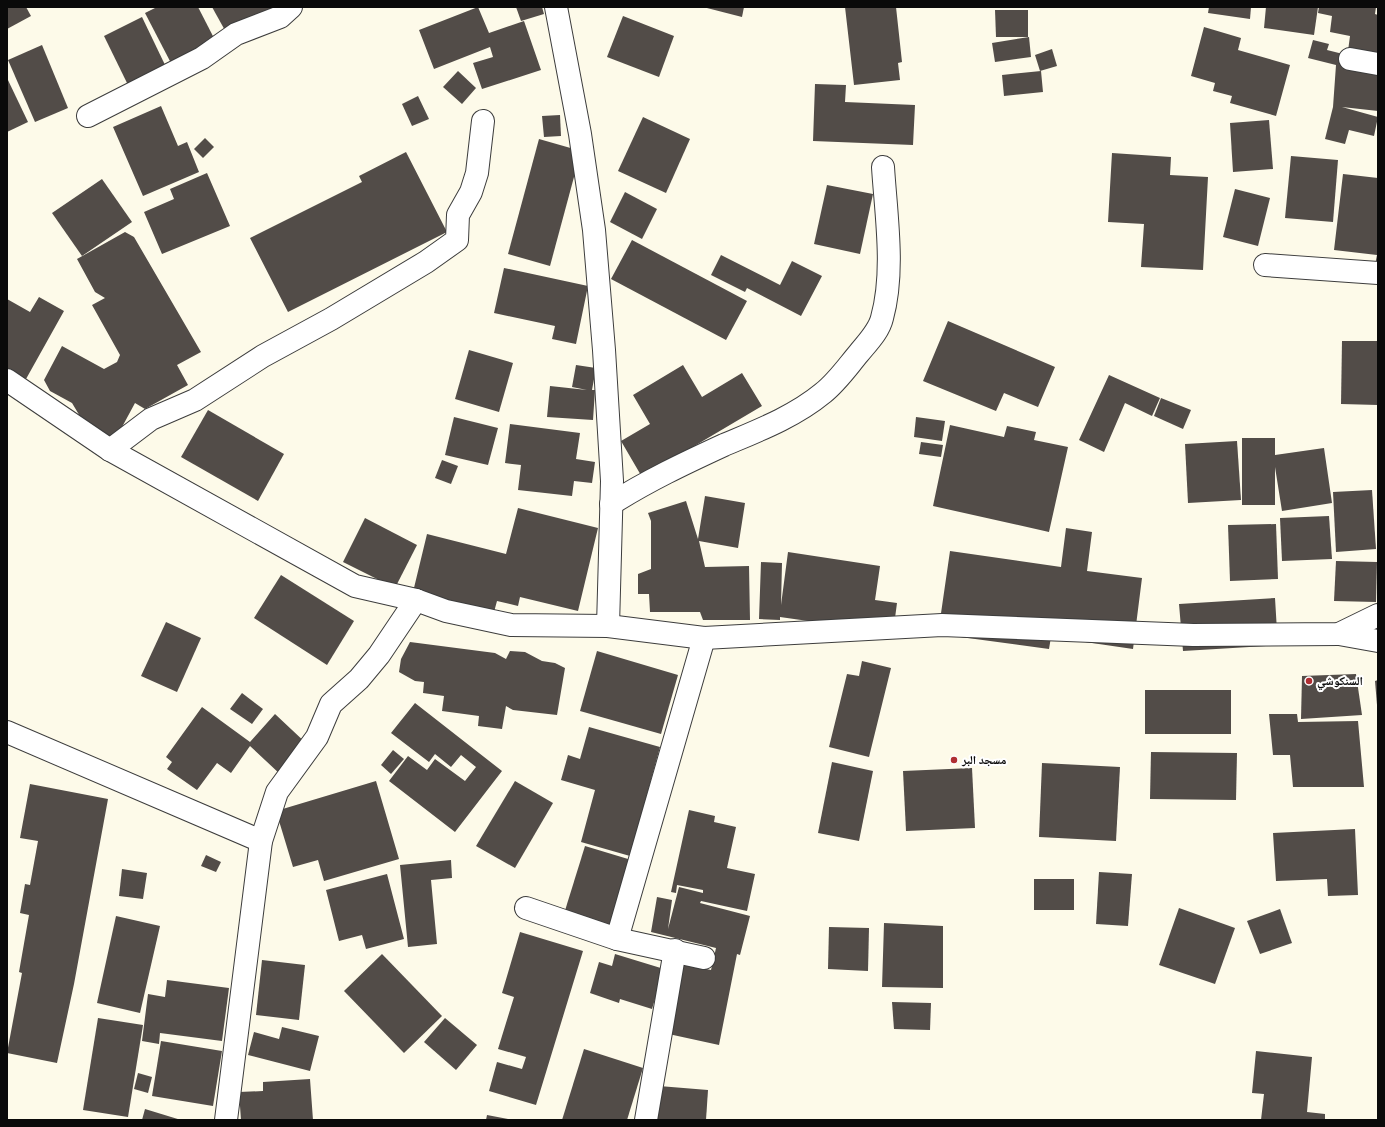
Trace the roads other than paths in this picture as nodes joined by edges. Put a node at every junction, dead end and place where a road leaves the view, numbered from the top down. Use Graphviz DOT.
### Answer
graph roads {
  1 [pos="291,7"];
  2 [pos="556,7"];
  3 [pos="1350,59"];
  4 [pos="1378,64"];
  5 [pos="88,116"];
  6 [pos="482,121"];
  7 [pos="883,167"];
  8 [pos="1265,265"];
  9 [pos="1378,273"];
  10 [pos="7,380"];
  11 [pos="110,450"];
  12 [pos="611,504"];
  13 [pos="416,600"];
  14 [pos="1378,615"];
  15 [pos="608,626"];
  16 [pos="1339,634"];
  17 [pos="704,638"];
  18 [pos="1378,641"];
  19 [pos="7,732"];
  20 [pos="261,840"];
  21 [pos="526,908"];
  22 [pos="618,939"];
  23 [pos="675,950"];
  24 [pos="704,958"];
  25 [pos="226,1120"];
  26 [pos="646,1120"];
  1 -- 5 [label="street"];
  2 -- 12 [label="street"];
  3 -- 4 [label="street"];
  6 -- 11 [label="street"];
  7 -- 12 [label="street"];
  8 -- 9 [label="street"];
  10 -- 11 [label="street"];
  11 -- 13 [label="street"];
  12 -- 15 [label="street"];
  13 -- 15 [label="street"];
  13 -- 20 [label="street"];
  14 -- 16 [label="street"];
  15 -- 17 [label="street"];
  16 -- 17 [label="street"];
  16 -- 18 [label="street"];
  17 -- 22 [label="street"];
  19 -- 20 [label="street"];
  20 -- 25 [label="street"];
  21 -- 22 [label="street"];
  22 -- 23 [label="street"];
  23 -- 24 [label="street"];
  23 -- 26 [label="street"];
}
